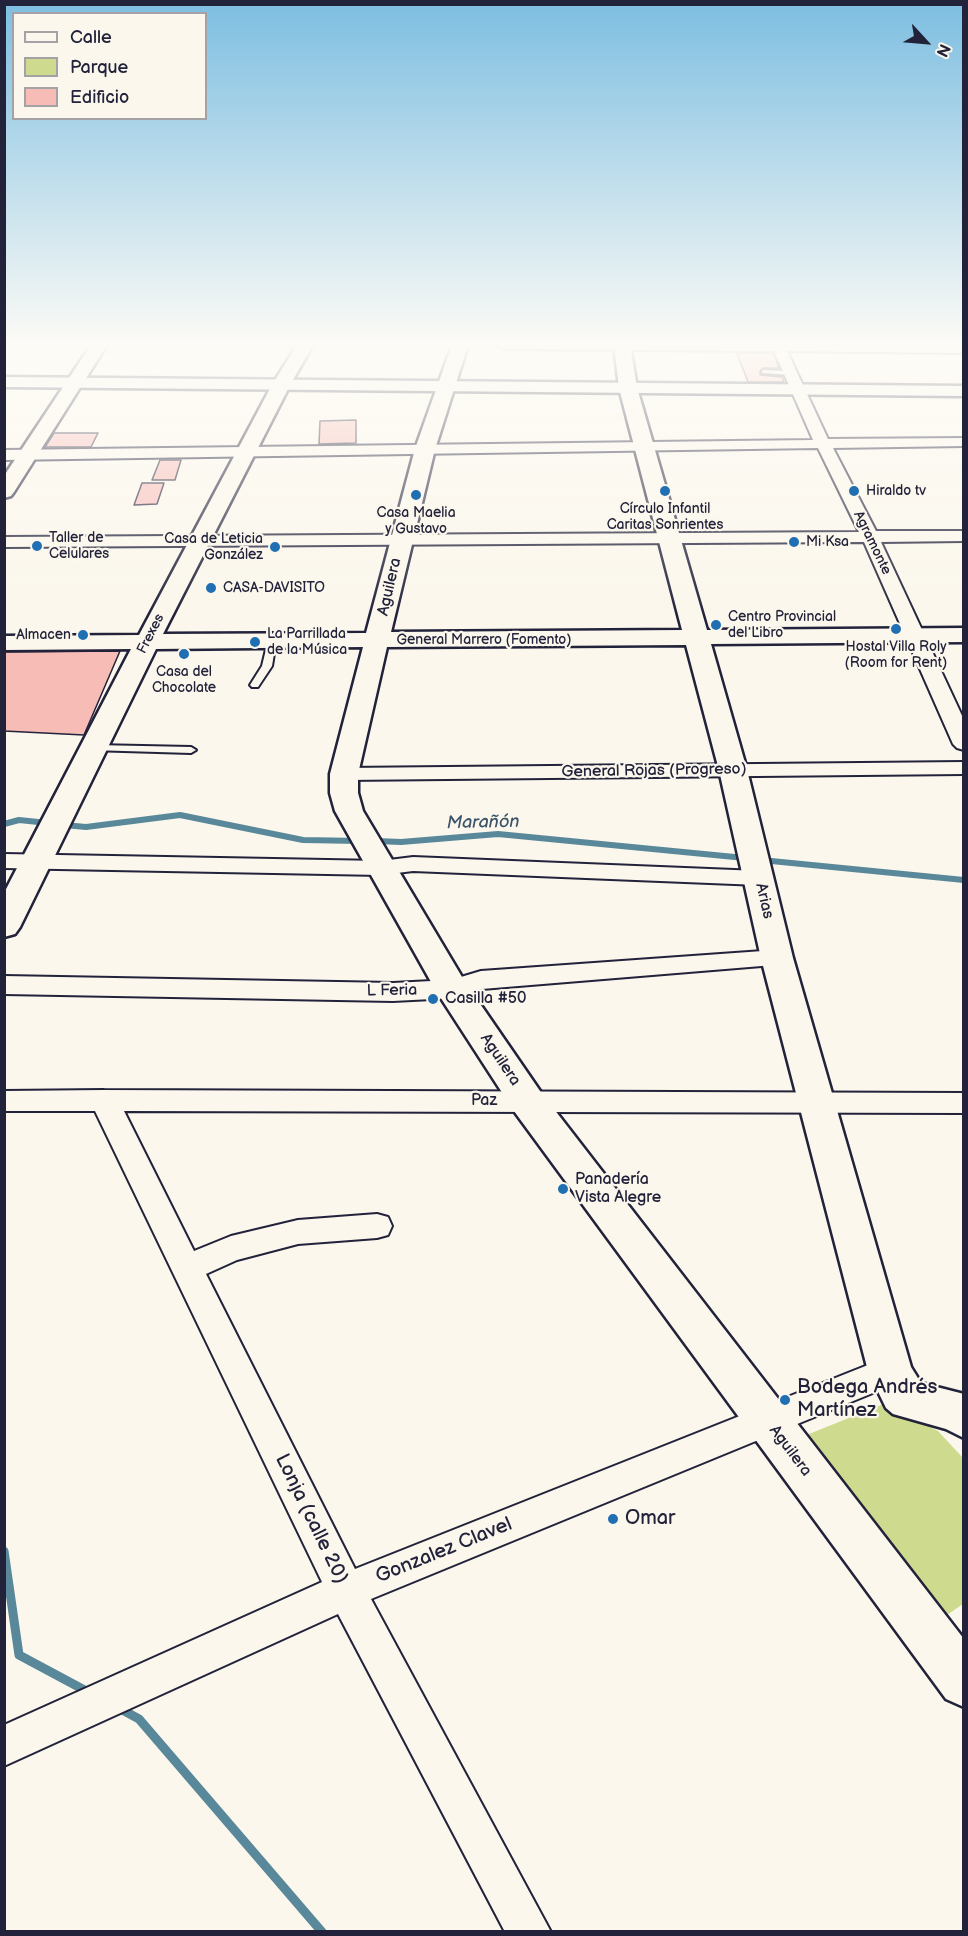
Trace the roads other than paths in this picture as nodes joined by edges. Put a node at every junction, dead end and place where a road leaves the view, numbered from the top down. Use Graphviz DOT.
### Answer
graph roads {
  1 [pos="41,435"];
  2 [pos="254,435"];
  3 [pos="429,435"];
  4 [pos="642,435"];
  5 [pos="819,435"];
  6 [pos="963,442"];
  7 [pos="823,445"];
  8 [pos="645,446"];
  9 [pos="425,449"];
  10 [pos="245,452"];
  11 [pos="4,455"];
  12 [pos="28,455"];
  13 [pos="4,492"];
  14 [pos="870,536"];
  15 [pos="963,536"];
  16 [pos="669,537"];
  17 [pos="200,539"];
  18 [pos="401,539"];
  19 [pos="4,542"];
  20 [pos="963,635"];
  21 [pos="915,636"];
  22 [pos="697,639"];
  23 [pos="377,640"];
  24 [pos="148,641"];
  25 [pos="272,641"];
  26 [pos="4,643"];
  27 [pos="255,685"];
  28 [pos="963,744"];
  29 [pos="94,748"];
  30 [pos="191,750"];
  31 [pos="963,768"];
  32 [pos="733,770"];
  33 [pos="344,774"];
  34 [pos="41,851"];
  35 [pos="372,851"];
  36 [pos="4,861"];
  37 [pos="756,867"];
  38 [pos="4,927"];
  39 [pos="777,958"];
  40 [pos="4,985"];
  41 [pos="452,989"];
  42 [pos="104,1100"];
  43 [pos="4,1101"];
  44 [pos="527,1101"];
  45 [pos="816,1101"];
  46 [pos="963,1103"];
  47 [pos="377,1226"];
  48 [pos="187,1268"];
  49 [pos="890,1371"];
  50 [pos="962,1415"];
  51 [pos="767,1420"];
  52 [pos="346,1591"];
  53 [pos="963,1680"];
  54 [pos="4,1746"];
  55 [pos="529,1932"];
  1 -- 12 [label="street"];
  2 -- 10 [label="street, Frexes"];
  3 -- 9 [label="street, Aguilera"];
  4 -- 8 [label="street, Arias"];
  5 -- 7 [label="street, Agramonte"];
  6 -- 7 [label="street"];
  7 -- 8 [label="street"];
  7 -- 14 [label="street, Agramonte"];
  8 -- 9 [label="street"];
  8 -- 16 [label="street, Arias"];
  9 -- 10 [label="street"];
  9 -- 18 [label="street, Aguilera"];
  10 -- 12 [label="street"];
  10 -- 17 [label="street, Frexes"];
  11 -- 12 [label="street"];
  12 -- 13 [label="street"];
  14 -- 15 [label="street"];
  14 -- 16 [label="street"];
  14 -- 21 [label="street, Agramonte"];
  16 -- 18 [label="street"];
  16 -- 22 [label="street, Arias"];
  17 -- 18 [label="street"];
  17 -- 19 [label="street"];
  17 -- 24 [label="street, Frexes"];
  18 -- 23 [label="street, Aguilera"];
  20 -- 21 [label="street, General Marrero (Fomento)"];
  21 -- 22 [label="street, General Marrero (Fomento)"];
  21 -- 28 [label="street, Agramonte"];
  22 -- 23 [label="street, General Marrero (Fomento)"];
  22 -- 32 [label="street, Arias"];
  23 -- 25 [label="street, General Marrero (Fomento)"];
  23 -- 33 [label="street, Aguilera"];
  24 -- 25 [label="street, General Marrero (Fomento)"];
  24 -- 26 [label="street, General Marrero (Fomento)"];
  24 -- 29 [label="street, Frexes"];
  25 -- 27 [label="lane"];
  29 -- 30 [label="lane"];
  29 -- 34 [label="street, Frexes"];
  31 -- 32 [label="street, General Rojas (Progreso)"];
  32 -- 33 [label="street, General Rojas (Progreso)"];
  32 -- 37 [label="street, Arias"];
  33 -- 35 [label="street, Aguilera"];
  34 -- 35 [label="street"];
  34 -- 36 [label="street"];
  34 -- 38 [label="street, Frexes"];
  35 -- 37 [label="street"];
  35 -- 41 [label="street, Aguilera"];
  37 -- 39 [label="street, Arias"];
  39 -- 41 [label="street, L Feria"];
  39 -- 45 [label="street, Arias"];
  40 -- 41 [label="street, L Feria"];
  41 -- 44 [label="street, Aguilera"];
  42 -- 43 [label="street, Paz"];
  42 -- 44 [label="street, Paz"];
  42 -- 48 [label="street, Lonja (calle 20)"];
  44 -- 45 [label="street, Paz"];
  44 -- 51 [label="street, Aguilera"];
  45 -- 46 [label="street, Paz"];
  45 -- 49 [label="street, Arias"];
  47 -- 48 [label="street"];
  48 -- 52 [label="street, Lonja (calle 20)"];
  49 -- 50 [label="street, Arias"];
  49 -- 51 [label="street, Gonzalez Clavel"];
  51 -- 52 [label="street, Gonzalez Clavel"];
  51 -- 53 [label="street, Aguilera"];
  52 -- 54 [label="street, Gonzalez Clavel"];
  52 -- 55 [label="street, Lonja (calle 20)"];
}
